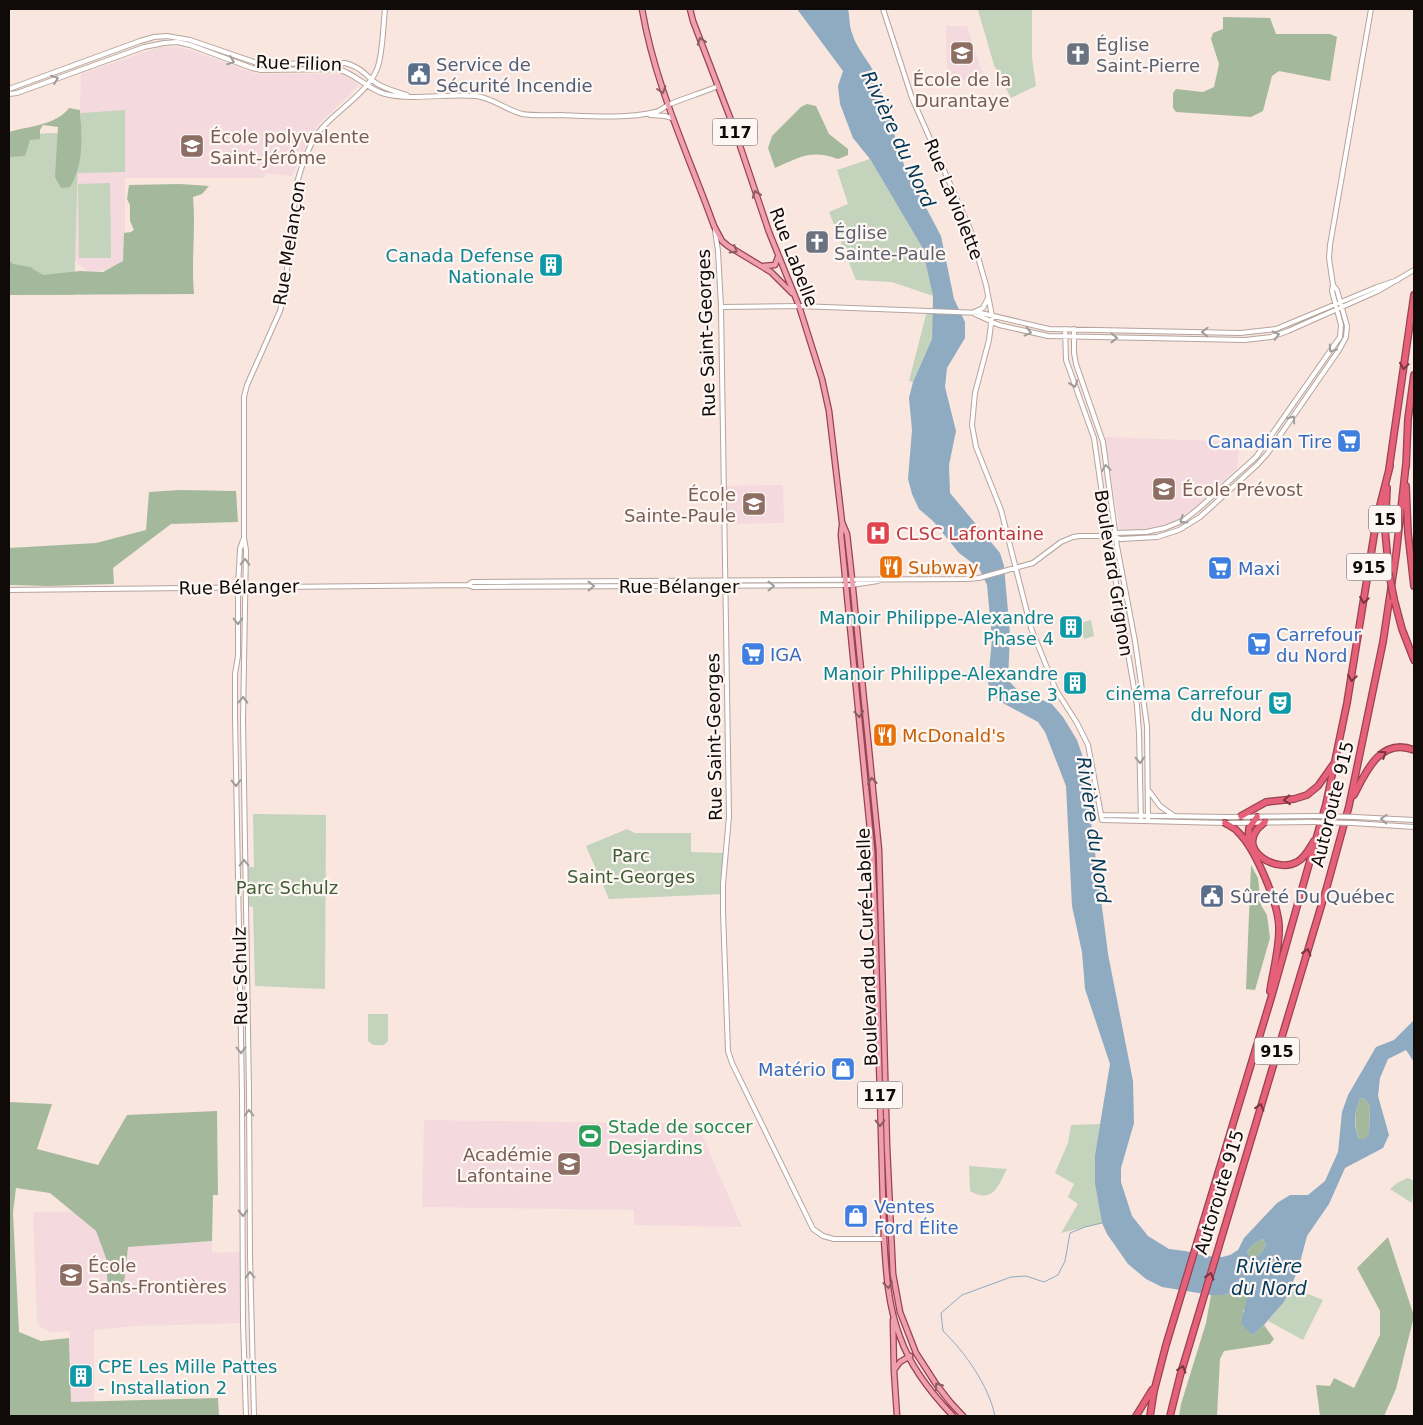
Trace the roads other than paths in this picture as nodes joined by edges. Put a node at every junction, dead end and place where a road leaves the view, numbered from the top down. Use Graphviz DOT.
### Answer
graph roads {
  1 [pos="385,9"];
  2 [pos="642,9"];
  3 [pos="690,9"];
  4 [pos="882,9"];
  5 [pos="1371,9"];
  6 [pos="153,37"];
  7 [pos="154,44"];
  8 [pos="371,78"];
  9 [pos="365,86"];
  10 [pos="718,86"];
  11 [pos="10,89"];
  12 [pos="10,94"];
  13 [pos="414,96"];
  14 [pos="667,106"];
  15 [pos="640,115"];
  16 [pos="672,118"];
  17 [pos="714,226"];
  18 [pos="778,256"];
  19 [pos="762,266"];
  20 [pos="1414,270"];
  21 [pos="1398,280"];
  22 [pos="1334,286"];
  23 [pos="1414,295"];
  24 [pos="795,296"];
  25 [pos="988,296"];
  26 [pos="1341,302"];
  27 [pos="1336,304"];
  28 [pos="799,306"];
  29 [pos="721,307"];
  30 [pos="1342,307"];
  31 [pos="1337,309"];
  32 [pos="968,312"];
  33 [pos="992,316"];
  34 [pos="992,322"];
  35 [pos="1065,329"];
  36 [pos="1074,329"];
  37 [pos="1065,336"];
  38 [pos="1074,337"];
  39 [pos="1414,375"];
  40 [pos="1406,464"];
  41 [pos="1390,466"];
  42 [pos="842,522"];
  43 [pos="1116,533"];
  44 [pos="1108,536"];
  45 [pos="244,538"];
  46 [pos="1116,540"];
  47 [pos="1015,569"];
  48 [pos="846,579"];
  49 [pos="852,579"];
  50 [pos="890,579"];
  51 [pos="632,580"];
  52 [pos="656,580"];
  53 [pos="698,580"];
  54 [pos="725,580"];
  55 [pos="545,581"];
  56 [pos="468,585"];
  57 [pos="846,585"];
  58 [pos="852,585"];
  59 [pos="632,586"];
  60 [pos="656,586"];
  61 [pos="698,586"];
  62 [pos="725,586"];
  63 [pos="1414,586"];
  64 [pos="545,587"];
  65 [pos="238,588"];
  66 [pos="245,588"];
  67 [pos="9,590"];
  68 [pos="1414,660"];
  69 [pos="1414,750"];
  70 [pos="1336,760"];
  71 [pos="1149,791"];
  72 [pos="1349,806"];
  73 [pos="236,813"];
  74 [pos="244,813"];
  75 [pos="1174,816"];
  76 [pos="1241,816"];
  77 [pos="1257,817"];
  78 [pos="1141,818"];
  79 [pos="1148,818"];
  80 [pos="1414,820"];
  81 [pos="1265,822"];
  82 [pos="1225,823"];
  83 [pos="1252,823"];
  84 [pos="1414,827"];
  85 [pos="1318,835"];
  86 [pos="1248,844"];
  87 [pos="240,967"];
  88 [pos="247,967"];
  89 [pos="1263,1023"];
  90 [pos="881,1146"];
  91 [pos="887,1146"];
  92 [pos="884,1239"];
  93 [pos="243,1292"];
  94 [pos="251,1293"];
  95 [pos="892,1309"];
  96 [pos="916,1353"];
  97 [pos="909,1357"];
  98 [pos="894,1371"];
  99 [pos="1156,1384"];
  100 [pos="246,1416"];
  101 [pos="254,1416"];
  102 [pos="897,1416"];
  103 [pos="953,1416"];
  104 [pos="964,1416"];
  105 [pos="1136,1416"];
  106 [pos="1150,1416"];
  107 [pos="1170,1416"];
  1 -- 8 [label="street, Rue Melançon"];
  2 -- 14 [label="main road, Rue Saint-Georges / 117, one-way"];
  10 -- 3 [label="main road, Rue Labelle / 117, one-way"];
  4 -- 25 [label="street, Rue Laviolette"];
  5 -- 22 [label="street"];
  6 -- 7 [label="street"];
  6 -- 8 [label="street, Rue Filion"];
  6 -- 11 [label="street, Rue Filion"];
  7 -- 9 [label="street, Rue Filion, one-way"];
  12 -- 7 [label="street, Rue Filion, one-way"];
  8 -- 9 [label="street, Rue Melançon"];
  8 -- 13 [label="street, Rue Filion"];
  9 -- 13 [label="street, Rue Filion"];
  9 -- 45 [label="street, Rue Melançon"];
  10 -- 14 [label="street, Rue Filion"];
  18 -- 10 [label="main road, Rue Labelle / 117, one-way"];
  11 -- 12 [label="street"];
  13 -- 15 [label="street, Rue Filion"];
  14 -- 15 [label="street, Rue Filion"];
  14 -- 16 [label="main road, Rue Saint-Georges / 117"];
  15 -- 16 [label="street"];
  16 -- 17 [label="main road, Rue Saint-Georges / 117"];
  17 -- 19 [label="main road, Rue Saint-Georges / 117, one-way"];
  17 -- 29 [label="street, Rue Saint-Georges"];
  18 -- 19 [label="main road"];
  18 -- 24 [label="main road, Rue Labelle / 117"];
  19 -- 24 [label="main road, Rue Saint-Georges / 117"];
  20 -- 21 [label="street"];
  21 -- 26 [label="street"];
  21 -- 30 [label="street"];
  22 -- 26 [label="street"];
  22 -- 27 [label="street"];
  23 -- 41 [label="highway, 15, one-way"];
  24 -- 28 [label="main road, Rue Labelle / 117"];
  25 -- 32 [label="street"];
  25 -- 33 [label="street, Rue Laviolette"];
  26 -- 27 [label="street"];
  26 -- 30 [label="street"];
  27 -- 31 [label="street"];
  27 -- 36 [label="street, one-way"];
  28 -- 29 [label="street"];
  28 -- 32 [label="street"];
  28 -- 42 [label="main road, Rue Labelle / 117"];
  29 -- 54 [label="street, Rue Saint-Georges"];
  30 -- 31 [label="street"];
  46 -- 30 [label="street, one-way"];
  38 -- 31 [label="street, one-way"];
  31 -- 43 [label="street, one-way"];
  32 -- 33 [label="street"];
  32 -- 34 [label="street"];
  33 -- 34 [label="street, Rue Laviolette"];
  33 -- 35 [label="street"];
  34 -- 37 [label="street, one-way"];
  34 -- 47 [label="street, Rue Laviolette"];
  35 -- 36 [label="street"];
  35 -- 37 [label="street, Boulevard Grignon"];
  36 -- 38 [label="street, Boulevard Grignon"];
  37 -- 38 [label="street"];
  37 -- 44 [label="street, Boulevard Grignon, one-way"];
  43 -- 38 [label="street, Boulevard Grignon, one-way"];
  39 -- 40 [label="highway, 15"];
  40 -- 63 [label="highway, 15"];
  40 -- 72 [label="highway, Autoroute 915 / 915"];
  41 -- 68 [label="highway, 15, bridge"];
  41 -- 70 [label="highway, Autoroute 915 / 915, one-way"];
  42 -- 48 [label="main road, Rue Labelle / 117"];
  42 -- 49 [label="main road, Rue Labelle / 117"];
  43 -- 44 [label="street"];
  43 -- 46 [label="street, Boulevard Grignon"];
  44 -- 46 [label="street"];
  44 -- 47 [label="street, Rue Bélanger"];
  44 -- 78 [label="street, Boulevard Grignon, one-way"];
  45 -- 65 [label="street, Rue Schulz"];
  66 -- 45 [label="street, Rue Melançon, one-way"];
  46 -- 71 [label="street, Boulevard Grignon"];
  47 -- 50 [label="street, Rue Bélanger"];
  47 -- 78 [label="street, Rue Laviolette"];
  48 -- 49 [label="street, Rue Bélanger"];
  48 -- 54 [label="street, Rue Bélanger"];
  48 -- 57 [label="main road, Boulevard du Curé-Labelle / 117"];
  49 -- 50 [label="street, Rue Bélanger"];
  49 -- 58 [label="main road, Boulevard du Curé-Labelle / 117"];
  50 -- 58 [label="street, Rue Bélanger"];
  51 -- 52 [label="street, Rue Bélanger"];
  51 -- 55 [label="street, Rue Bélanger"];
  51 -- 59 [label="street"];
  52 -- 53 [label="street, Rue Bélanger"];
  52 -- 60 [label="street"];
  53 -- 54 [label="street, Rue Bélanger"];
  53 -- 61 [label="street"];
  54 -- 62 [label="street, Rue Saint-Georges"];
  55 -- 56 [label="street, Rue Bélanger"];
  55 -- 64 [label="street"];
  56 -- 64 [label="street, Rue Bélanger"];
  56 -- 66 [label="street, Rue Bélanger"];
  57 -- 58 [label="street, Rue Bélanger"];
  62 -- 57 [label="street, Rue Bélanger, one-way"];
  57 -- 90 [label="main road, Boulevard du Curé-Labelle / 117, one-way"];
  91 -- 58 [label="main road, Boulevard du Curé-Labelle / 117, one-way"];
  59 -- 60 [label="street, Rue Bélanger"];
  64 -- 59 [label="street, Rue Bélanger, one-way"];
  60 -- 61 [label="street, Rue Bélanger"];
  61 -- 62 [label="street, Rue Bélanger"];
  62 -- 92 [label="street, Rue Saint-Georges"];
  65 -- 66 [label="street, Rue Bélanger"];
  65 -- 67 [label="street, Rue Bélanger"];
  65 -- 73 [label="street, Rue Schulz, one-way"];
  74 -- 66 [label="street, Rue Schulz, one-way"];
  72 -- 69 [label="highway, one-way"];
  70 -- 76 [label="highway, one-way"];
  70 -- 85 [label="highway, Autoroute 915 / 915"];
  71 -- 75 [label="street"];
  71 -- 79 [label="street, Boulevard Grignon"];
  107 -- 72 [label="highway, Autoroute 915 / 915, one-way"];
  73 -- 74 [label="street"];
  73 -- 87 [label="street, Rue Schulz"];
  88 -- 74 [label="street, Rue Schulz, one-way"];
  75 -- 76 [label="street"];
  75 -- 79 [label="street"];
  76 -- 77 [label="street"];
  80 -- 77 [label="street, one-way, bridge"];
  77 -- 83 [label="highway"];
  78 -- 79 [label="street"];
  79 -- 82 [label="street"];
  81 -- 83 [label="street"];
  81 -- 84 [label="street, bridge"];
  81 -- 85 [label="highway"];
  82 -- 83 [label="street"];
  82 -- 86 [label="highway"];
  83 -- 86 [label="highway"];
  85 -- 89 [label="highway, Autoroute 915 / 915"];
  86 -- 89 [label="highway"];
  87 -- 88 [label="street"];
  87 -- 93 [label="street, Rue Schulz, one-way"];
  94 -- 88 [label="street, Rue Schulz, one-way"];
  89 -- 99 [label="highway, Autoroute 915 / 915"];
  90 -- 91 [label="main road"];
  90 -- 92 [label="main road, Boulevard du Curé-Labelle / 117"];
  91 -- 96 [label="main road, Boulevard du Curé-Labelle / 117"];
  92 -- 95 [label="main road, Boulevard du Curé-Labelle / 117, one-way"];
  93 -- 94 [label="street"];
  93 -- 100 [label="street, Rue Schulz"];
  94 -- 101 [label="street, Rue Schulz"];
  95 -- 97 [label="main road, Boulevard du Curé-Labelle / 117"];
  95 -- 98 [label="main road"];
  96 -- 97 [label="main road"];
  104 -- 96 [label="main road, Boulevard du Curé-Labelle / 117, one-way"];
  97 -- 98 [label="main road"];
  97 -- 103 [label="main road, Boulevard du Curé-Labelle / 117"];
  98 -- 102 [label="main road"];
  99 -- 105 [label="highway"];
  99 -- 106 [label="highway, Autoroute 915 / 915"];
}
